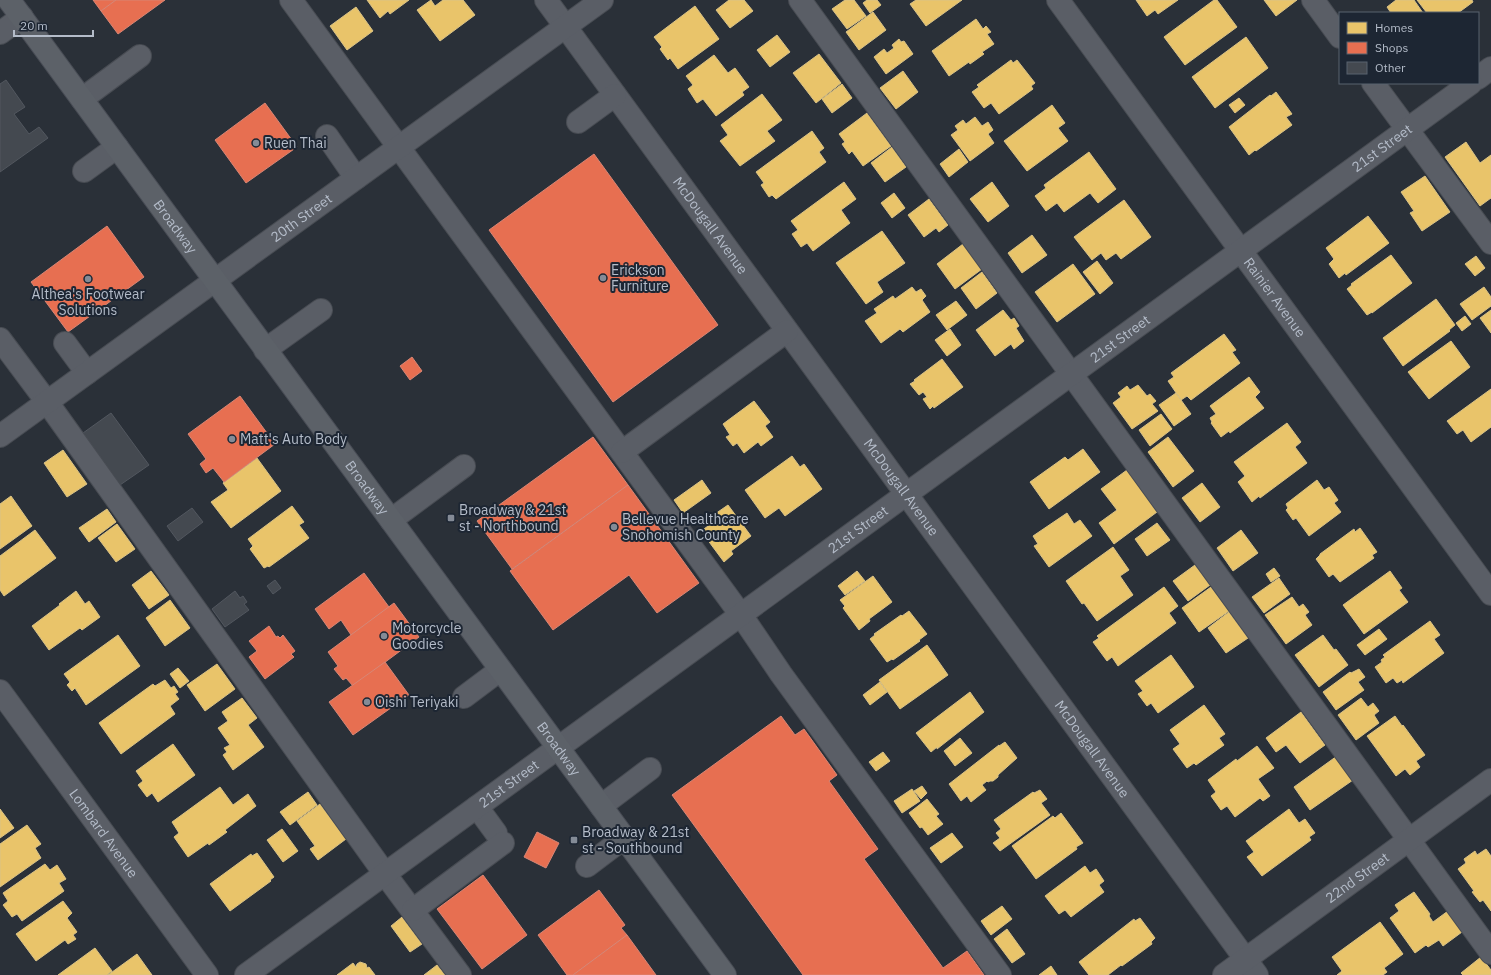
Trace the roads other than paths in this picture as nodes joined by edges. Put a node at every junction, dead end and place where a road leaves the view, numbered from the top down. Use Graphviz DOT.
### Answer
graph roads {
  1 [pos="292,0"];
  2 [pos="546,0"];
  3 [pos="602,0"];
  4 [pos="800,0"];
  5 [pos="1058,0"];
  6 [pos="1313,0"];
  7 [pos="16,8"];
  8 [pos="565,27"];
  9 [pos="0,33"];
  10 [pos="1339,37"];
  11 [pos="140,56"];
  12 [pos="1491,68"];
  13 [pos="1479,77"];
  14 [pos="1374,84"];
  15 [pos="1469,84"];
  16 [pos="615,95"];
  17 [pos="82,99"];
  18 [pos="578,122"];
  19 [pos="1407,129"];
  20 [pos="327,136"];
  21 [pos="398,147"];
  22 [pos="117,148"];
  23 [pos="84,171"];
  24 [pos="356,178"];
  25 [pos="1491,243"];
  26 [pos="1241,250"];
  27 [pos="214,280"];
  28 [pos="321,310"];
  29 [pos="787,330"];
  30 [pos="0,339"];
  31 [pos="66,343"];
  32 [pos="266,350"];
  33 [pos="87,373"];
  34 [pos="1071,374"];
  35 [pos="47,402"];
  36 [pos="0,436"];
  37 [pos="622,452"];
  38 [pos="464,466"];
  39 [pos="906,494"];
  40 [pos="391,520"];
  41 [pos="1491,594"];
  42 [pos="740,615"];
  43 [pos="500,670"];
  44 [pos="0,691"];
  45 [pos="464,697"];
  46 [pos="558,748"];
  47 [pos="650,769"];
  48 [pos="1491,780"];
  49 [pos="601,806"];
  50 [pos="477,807"];
  51 [pos="624,838"];
  52 [pos="1409,840"];
  53 [pos="587,866"];
  54 [pos="385,874"];
  55 [pos="413,910"];
  56 [pos="1491,953"];
  57 [pos="1251,967"];
  58 [pos="207,975"];
  59 [pos="246,975"];
  60 [pos="460,975"];
  61 [pos="725,975"];
  62 [pos="1000,975"];
  63 [pos="1224,975"];
  1 -- 21 [label="street"];
  2 -- 8 [label="street, McDougall Avenue"];
  3 -- 8 [label="street, 20th Street"];
  4 -- 34 [label="street"];
  5 -- 26 [label="street, Rainier Avenue"];
  6 -- 10 [label="street"];
  7 -- 9 [label="street"];
  7 -- 17 [label="main road, Broadway"];
  8 -- 16 [label="street, McDougall Avenue"];
  8 -- 21 [label="street, 20th Street"];
  11 -- 17 [label="street"];
  12 -- 13 [label="street"];
  14 -- 19 [label="street"];
  15 -- 19 [label="street, 21st Street"];
  16 -- 18 [label="street"];
  16 -- 29 [label="street, McDougall Avenue"];
  17 -- 22 [label="main road, Broadway"];
  19 -- 25 [label="street"];
  19 -- 26 [label="street, 21st Street"];
  20 -- 24 [label="street"];
  21 -- 24 [label="street, 20th Street"];
  21 -- 37 [label="street"];
  22 -- 23 [label="street"];
  22 -- 27 [label="main road, Broadway"];
  24 -- 27 [label="street, 20th Street"];
  26 -- 34 [label="street, 21st Street"];
  26 -- 41 [label="street, Rainier Avenue"];
  27 -- 32 [label="main road, Broadway"];
  27 -- 33 [label="street, 20th Street"];
  28 -- 32 [label="street"];
  29 -- 37 [label="street"];
  29 -- 39 [label="street, McDougall Avenue"];
  30 -- 35 [label="street"];
  31 -- 33 [label="street"];
  32 -- 40 [label="main road, Broadway"];
  33 -- 35 [label="street, 20th Street"];
  34 -- 39 [label="street, 21st Street"];
  34 -- 52 [label="street"];
  35 -- 36 [label="street, 20th Street"];
  35 -- 54 [label="street"];
  37 -- 42 [label="street"];
  38 -- 40 [label="street"];
  39 -- 42 [label="street, 21st Street"];
  39 -- 57 [label="street, McDougall Avenue"];
  40 -- 43 [label="main road, Broadway"];
  42 -- 46 [label="street, 21st Street"];
  42 -- 62 [label="street"];
  43 -- 45 [label="street"];
  43 -- 46 [label="main road, Broadway"];
  44 -- 58 [label="street, Lombard Avenue"];
  46 -- 49 [label="main road, Broadway"];
  46 -- 50 [label="street, 21st Street"];
  47 -- 49 [label="street"];
  48 -- 52 [label="street, 22nd Street"];
  49 -- 51 [label="main road, Broadway"];
  50 -- 54 [label="street, 21st Street"];
  50 -- 55 [label="street"];
  51 -- 53 [label="street"];
  51 -- 61 [label="main road, Broadway"];
  52 -- 56 [label="street"];
  52 -- 57 [label="street, 22nd Street"];
  54 -- 55 [label="street"];
  54 -- 59 [label="street, 21st Street"];
  55 -- 60 [label="street"];
  57 -- 63 [label="street, 22nd Street"];
}
